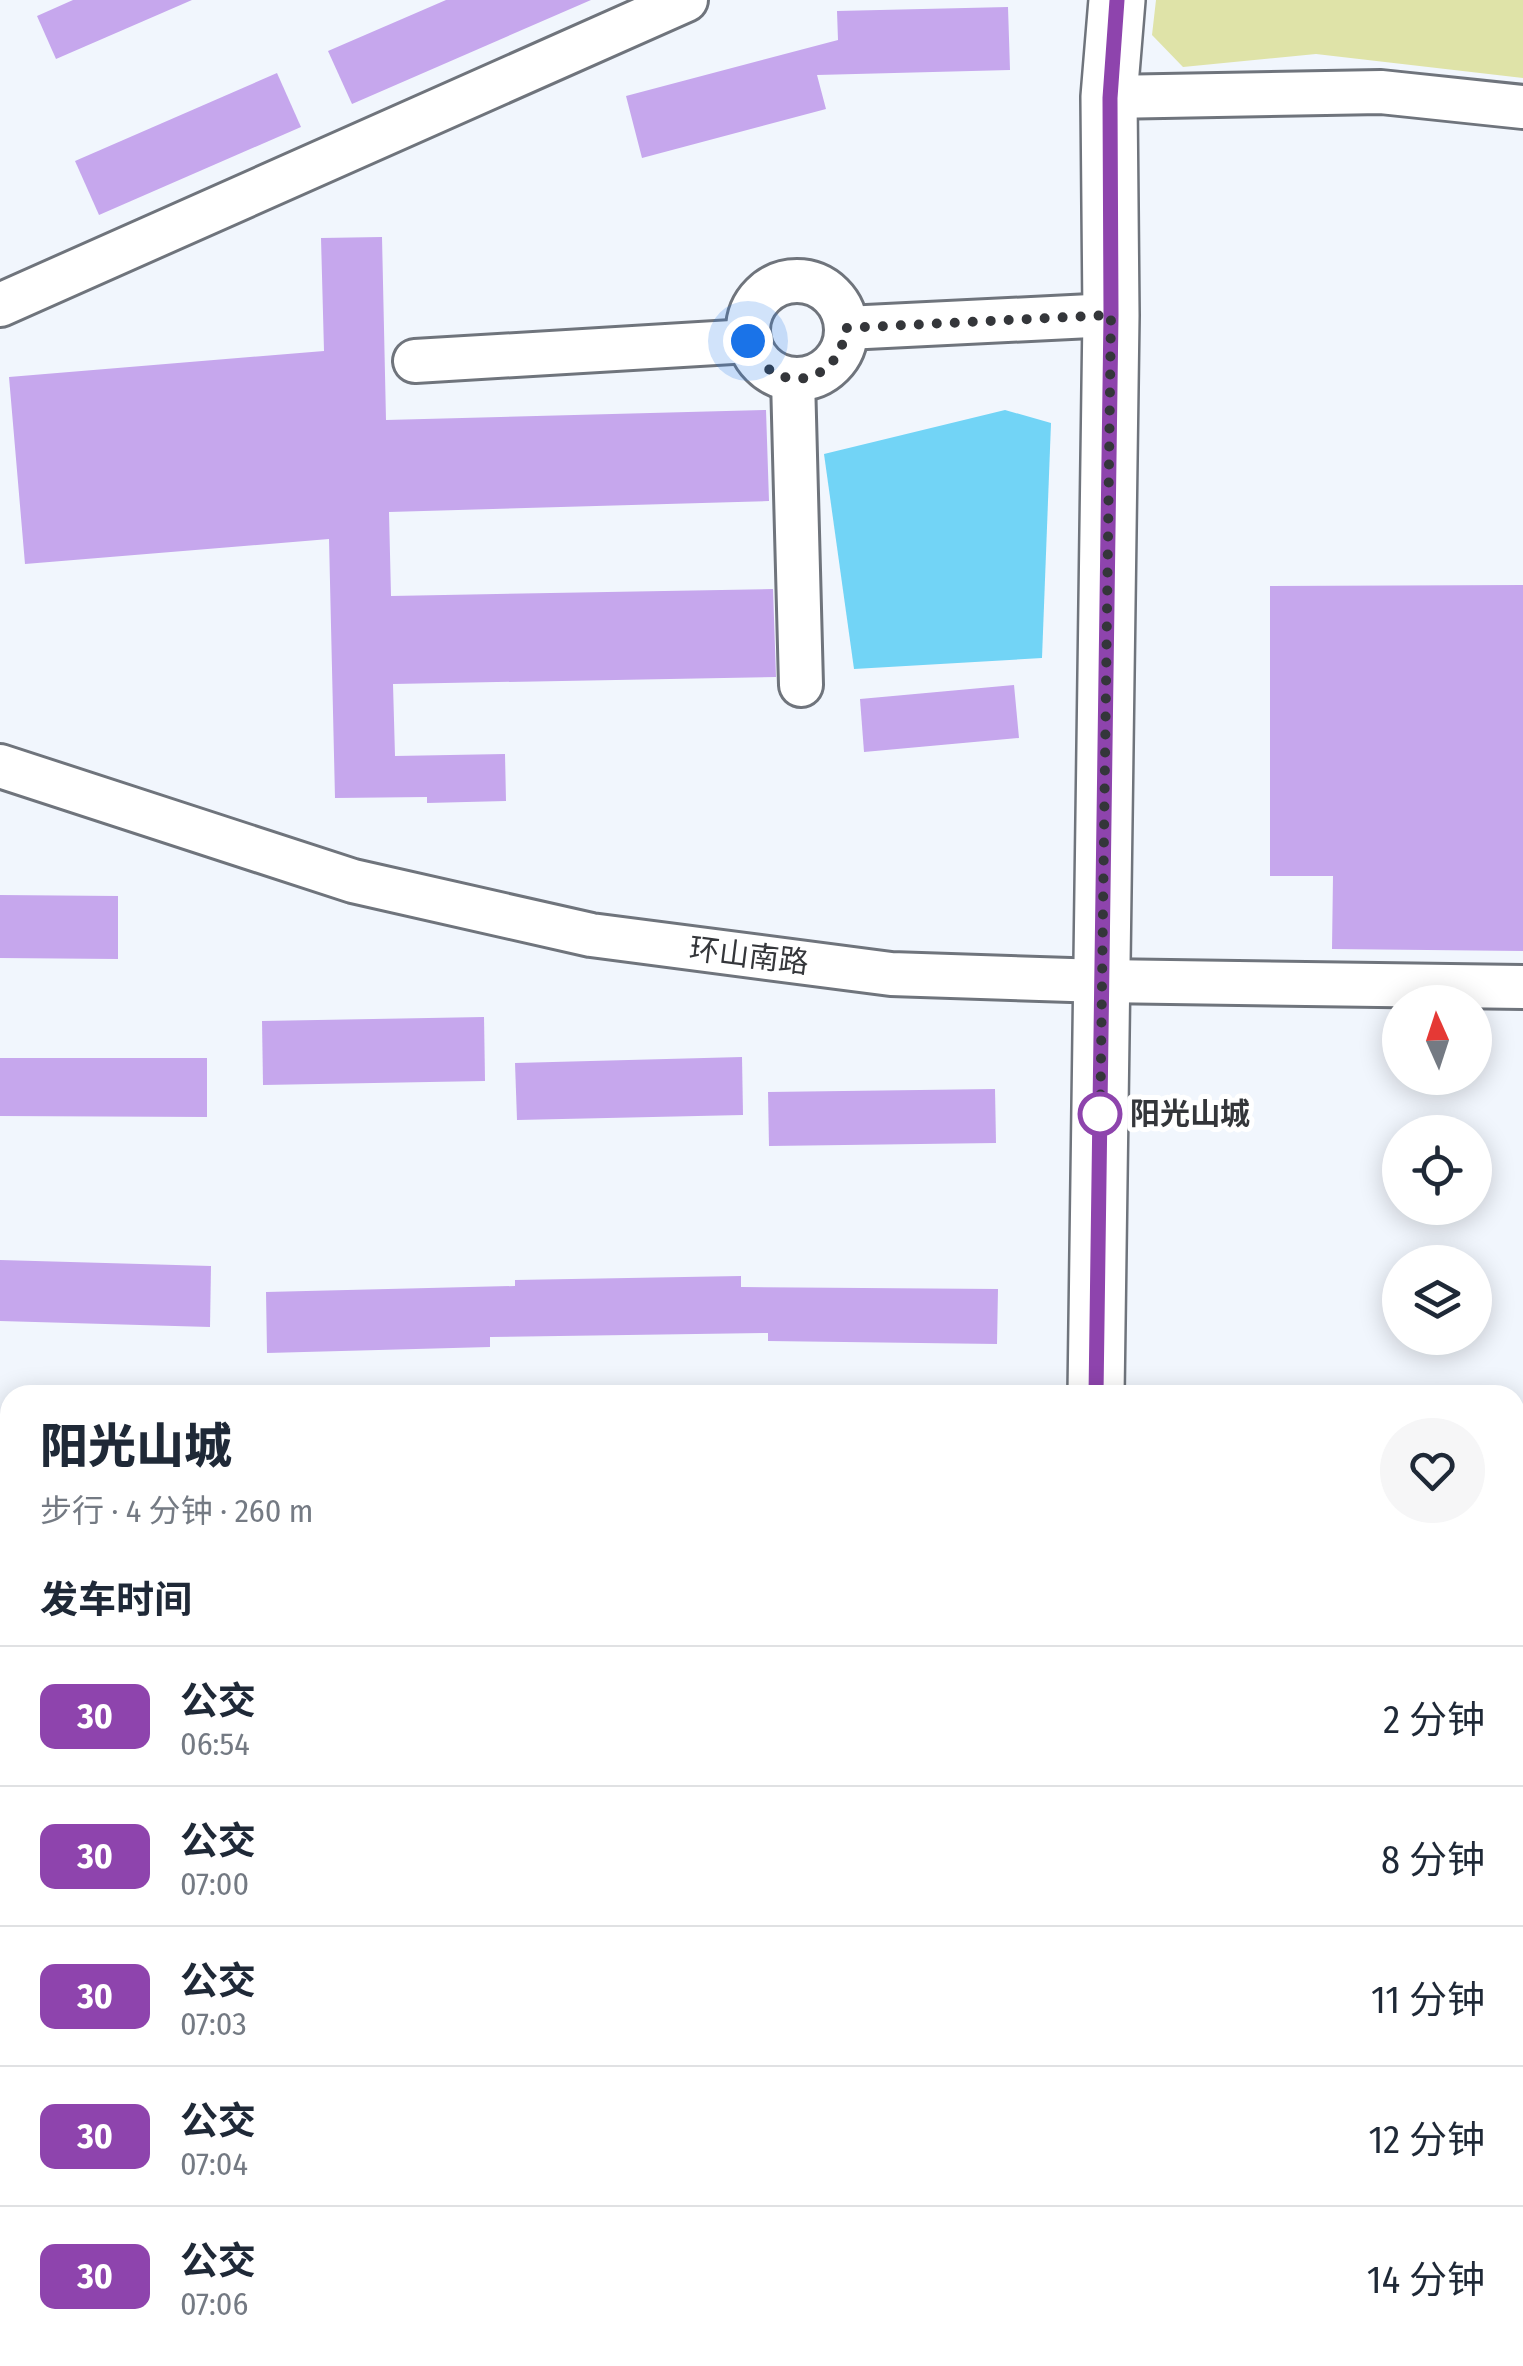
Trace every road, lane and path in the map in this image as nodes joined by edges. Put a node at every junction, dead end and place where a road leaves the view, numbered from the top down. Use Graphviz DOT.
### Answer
graph roads {
  1 [pos="686,0"];
  2 [pos="1117,0"];
  3 [pos="1110,98"];
  4 [pos="1523,107"];
  5 [pos="0,305"];
  6 [pos="1111,315"];
  7 [pos="846,328"];
  8 [pos="748,341"];
  9 [pos="416,361"];
  10 [pos="793,379"];
  11 [pos="801,685"];
  12 [pos="0,766"];
  13 [pos="1102,982"];
  14 [pos="1523,987"];
  15 [pos="1096,1385"];
  1 -- 5 [label="street"];
  2 -- 3 [label="main road"];
  3 -- 4 [label="street"];
  3 -- 6 [label="main road"];
  6 -- 7 [label="street"];
  6 -- 13 [label="main road"];
  7 -- 8 [label="street"];
  7 -- 10 [label="street"];
  8 -- 9 [label="street"];
  8 -- 10 [label="street"];
  10 -- 11 [label="street"];
  12 -- 13 [label="street, 环山南路"];
  13 -- 14 [label="street, 环山南路"];
  13 -- 15 [label="main road"];
}
